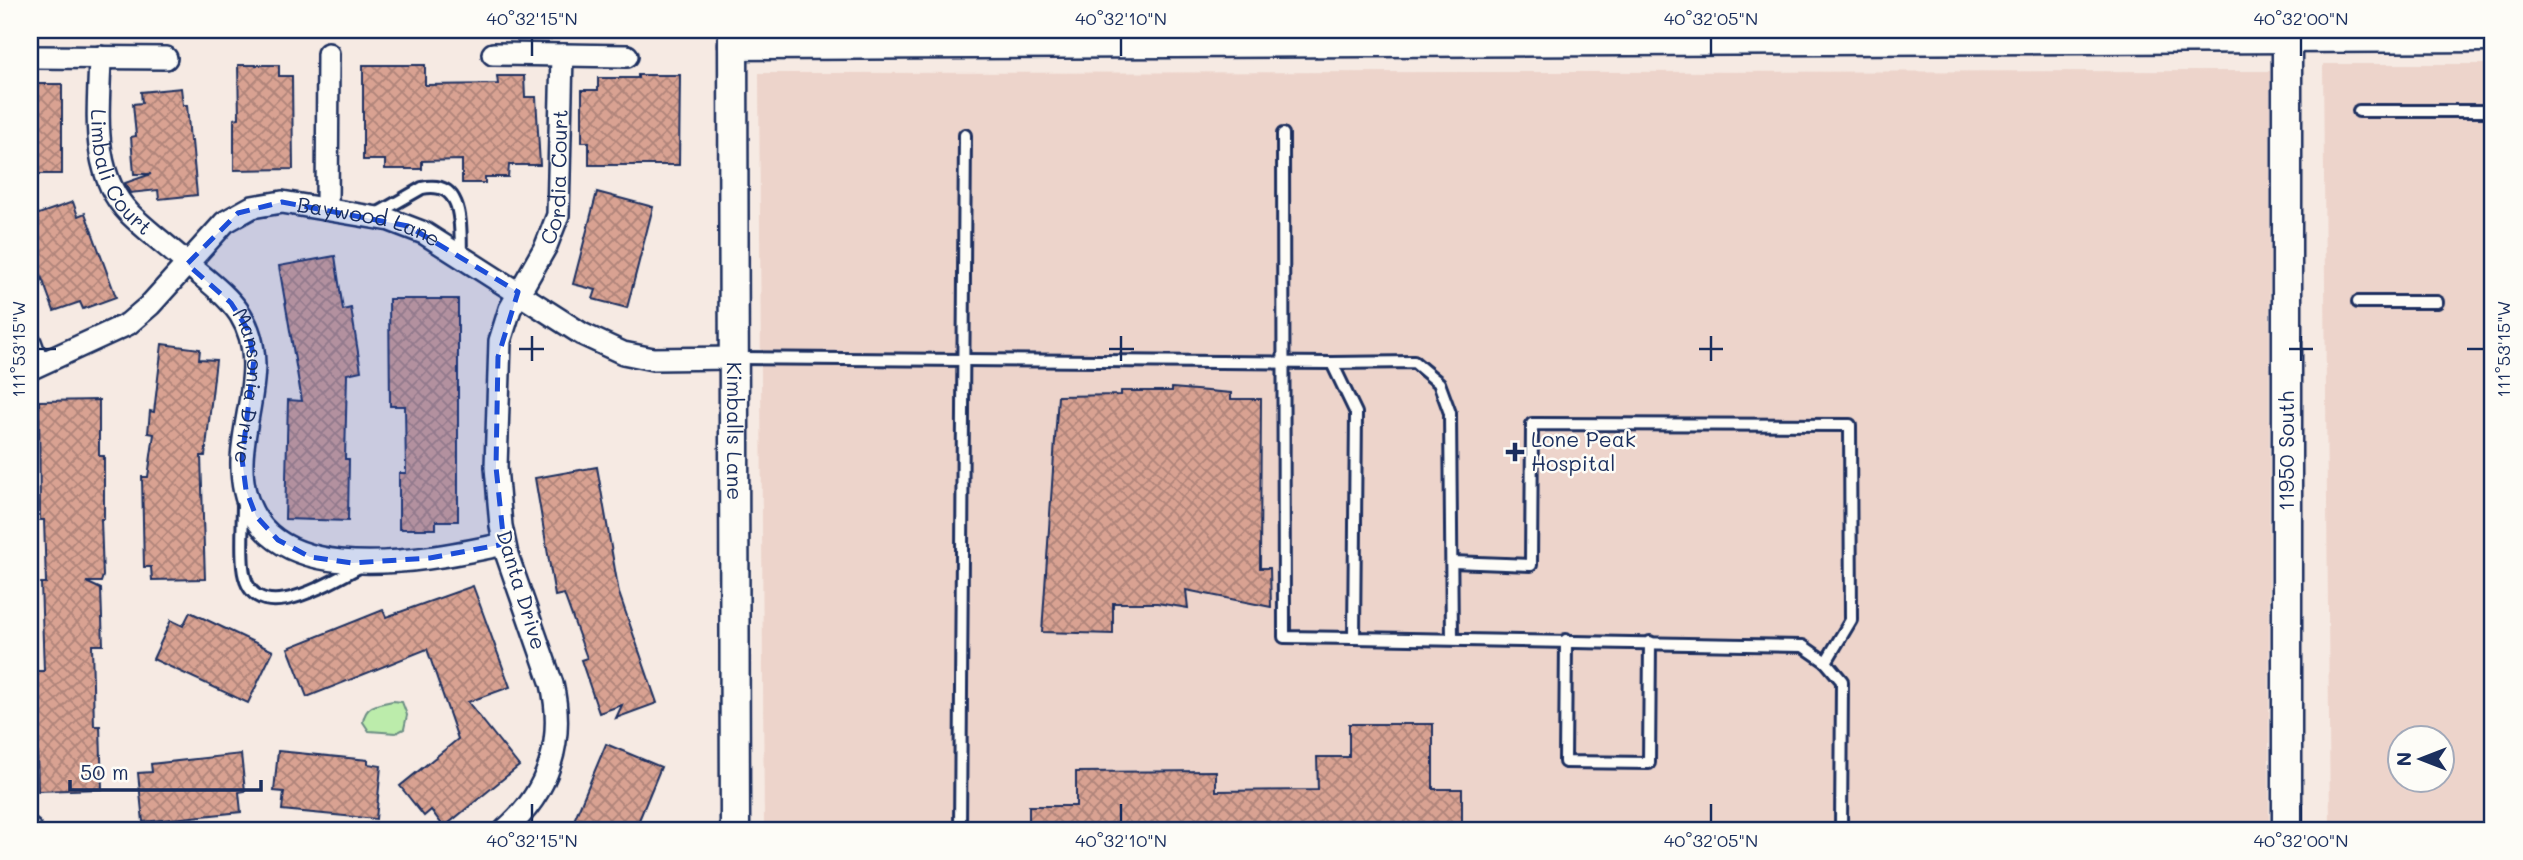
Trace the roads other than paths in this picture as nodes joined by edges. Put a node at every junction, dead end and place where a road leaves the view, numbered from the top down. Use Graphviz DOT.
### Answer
graph roads {
  1 [pos="2287,33"];
  2 [pos="733,37"];
  3 [pos="2493,37"];
  4 [pos="328,54"];
  5 [pos="493,54"];
  6 [pos="562,55"];
  7 [pos="627,56"];
  8 [pos="33,57"];
  9 [pos="100,57"];
  10 [pos="166,58"];
  11 [pos="2359,111"];
  12 [pos="2493,111"];
  13 [pos="1283,134"];
  14 [pos="965,135"];
  15 [pos="327,209"];
  16 [pos="372,217"];
  17 [pos="461,255"];
  18 [pos="187,264"];
  19 [pos="518,292"];
  20 [pos="2358,302"];
  21 [pos="2437,302"];
  22 [pos="30,342"];
  23 [pos="734,358"];
  24 [pos="963,359"];
  25 [pos="1286,363"];
  26 [pos="1332,363"];
  27 [pos="34,366"];
  28 [pos="243,475"];
  29 [pos="505,544"];
  30 [pos="369,562"];
  31 [pos="1452,562"];
  32 [pos="1354,638"];
  33 [pos="1452,639"];
  34 [pos="1566,640"];
  35 [pos="1650,642"];
  36 [pos="1826,662"];
  37 [pos="505,830"];
  38 [pos="735,830"];
  39 [pos="960,830"];
  40 [pos="1841,830"];
  41 [pos="2287,830"];
  1 -- 2 [label="street"];
  1 -- 3 [label="street"];
  1 -- 41 [label="street, 11950 South"];
  2 -- 23 [label="street, Kimballs Lane"];
  4 -- 15 [label="street"];
  5 -- 6 [label="street"];
  6 -- 7 [label="street"];
  6 -- 19 [label="street, Cordia Court"];
  8 -- 9 [label="street"];
  9 -- 10 [label="street"];
  9 -- 18 [label="street, Limbali Court"];
  11 -- 12 [label="lane"];
  13 -- 25 [label="lane"];
  14 -- 24 [label="lane"];
  15 -- 16 [label="street, Baywood Lane"];
  15 -- 18 [label="street, Baywood Lane"];
  16 -- 17 [label="street, Baywood Lane"];
  16 -- 17 [label="lane"];
  17 -- 19 [label="street, Baywood Lane"];
  18 -- 27 [label="street, Baywood Lane"];
  18 -- 28 [label="street, Mansonia Drive"];
  19 -- 23 [label="street, Baywood Lane"];
  19 -- 29 [label="street, Danta Drive"];
  20 -- 21 [label="lane"];
  22 -- 27 [label="street"];
  23 -- 24 [label="lane"];
  23 -- 38 [label="street, Kimballs Lane"];
  24 -- 25 [label="lane"];
  24 -- 39 [label="lane"];
  25 -- 26 [label="lane"];
  25 -- 32 [label="lane"];
  26 -- 31 [label="lane"];
  26 -- 32 [label="lane"];
  28 -- 30 [label="street, Mansonia Drive"];
  28 -- 30 [label="lane"];
  29 -- 30 [label="street, Mansonia Drive"];
  29 -- 37 [label="street, Danta Drive"];
  31 -- 33 [label="lane"];
  31 -- 36 [label="lane"];
  32 -- 33 [label="lane"];
  33 -- 34 [label="lane"];
  34 -- 35 [label="lane"];
  34 -- 35 [label="lane"];
  35 -- 36 [label="lane"];
  36 -- 40 [label="lane"];
}
